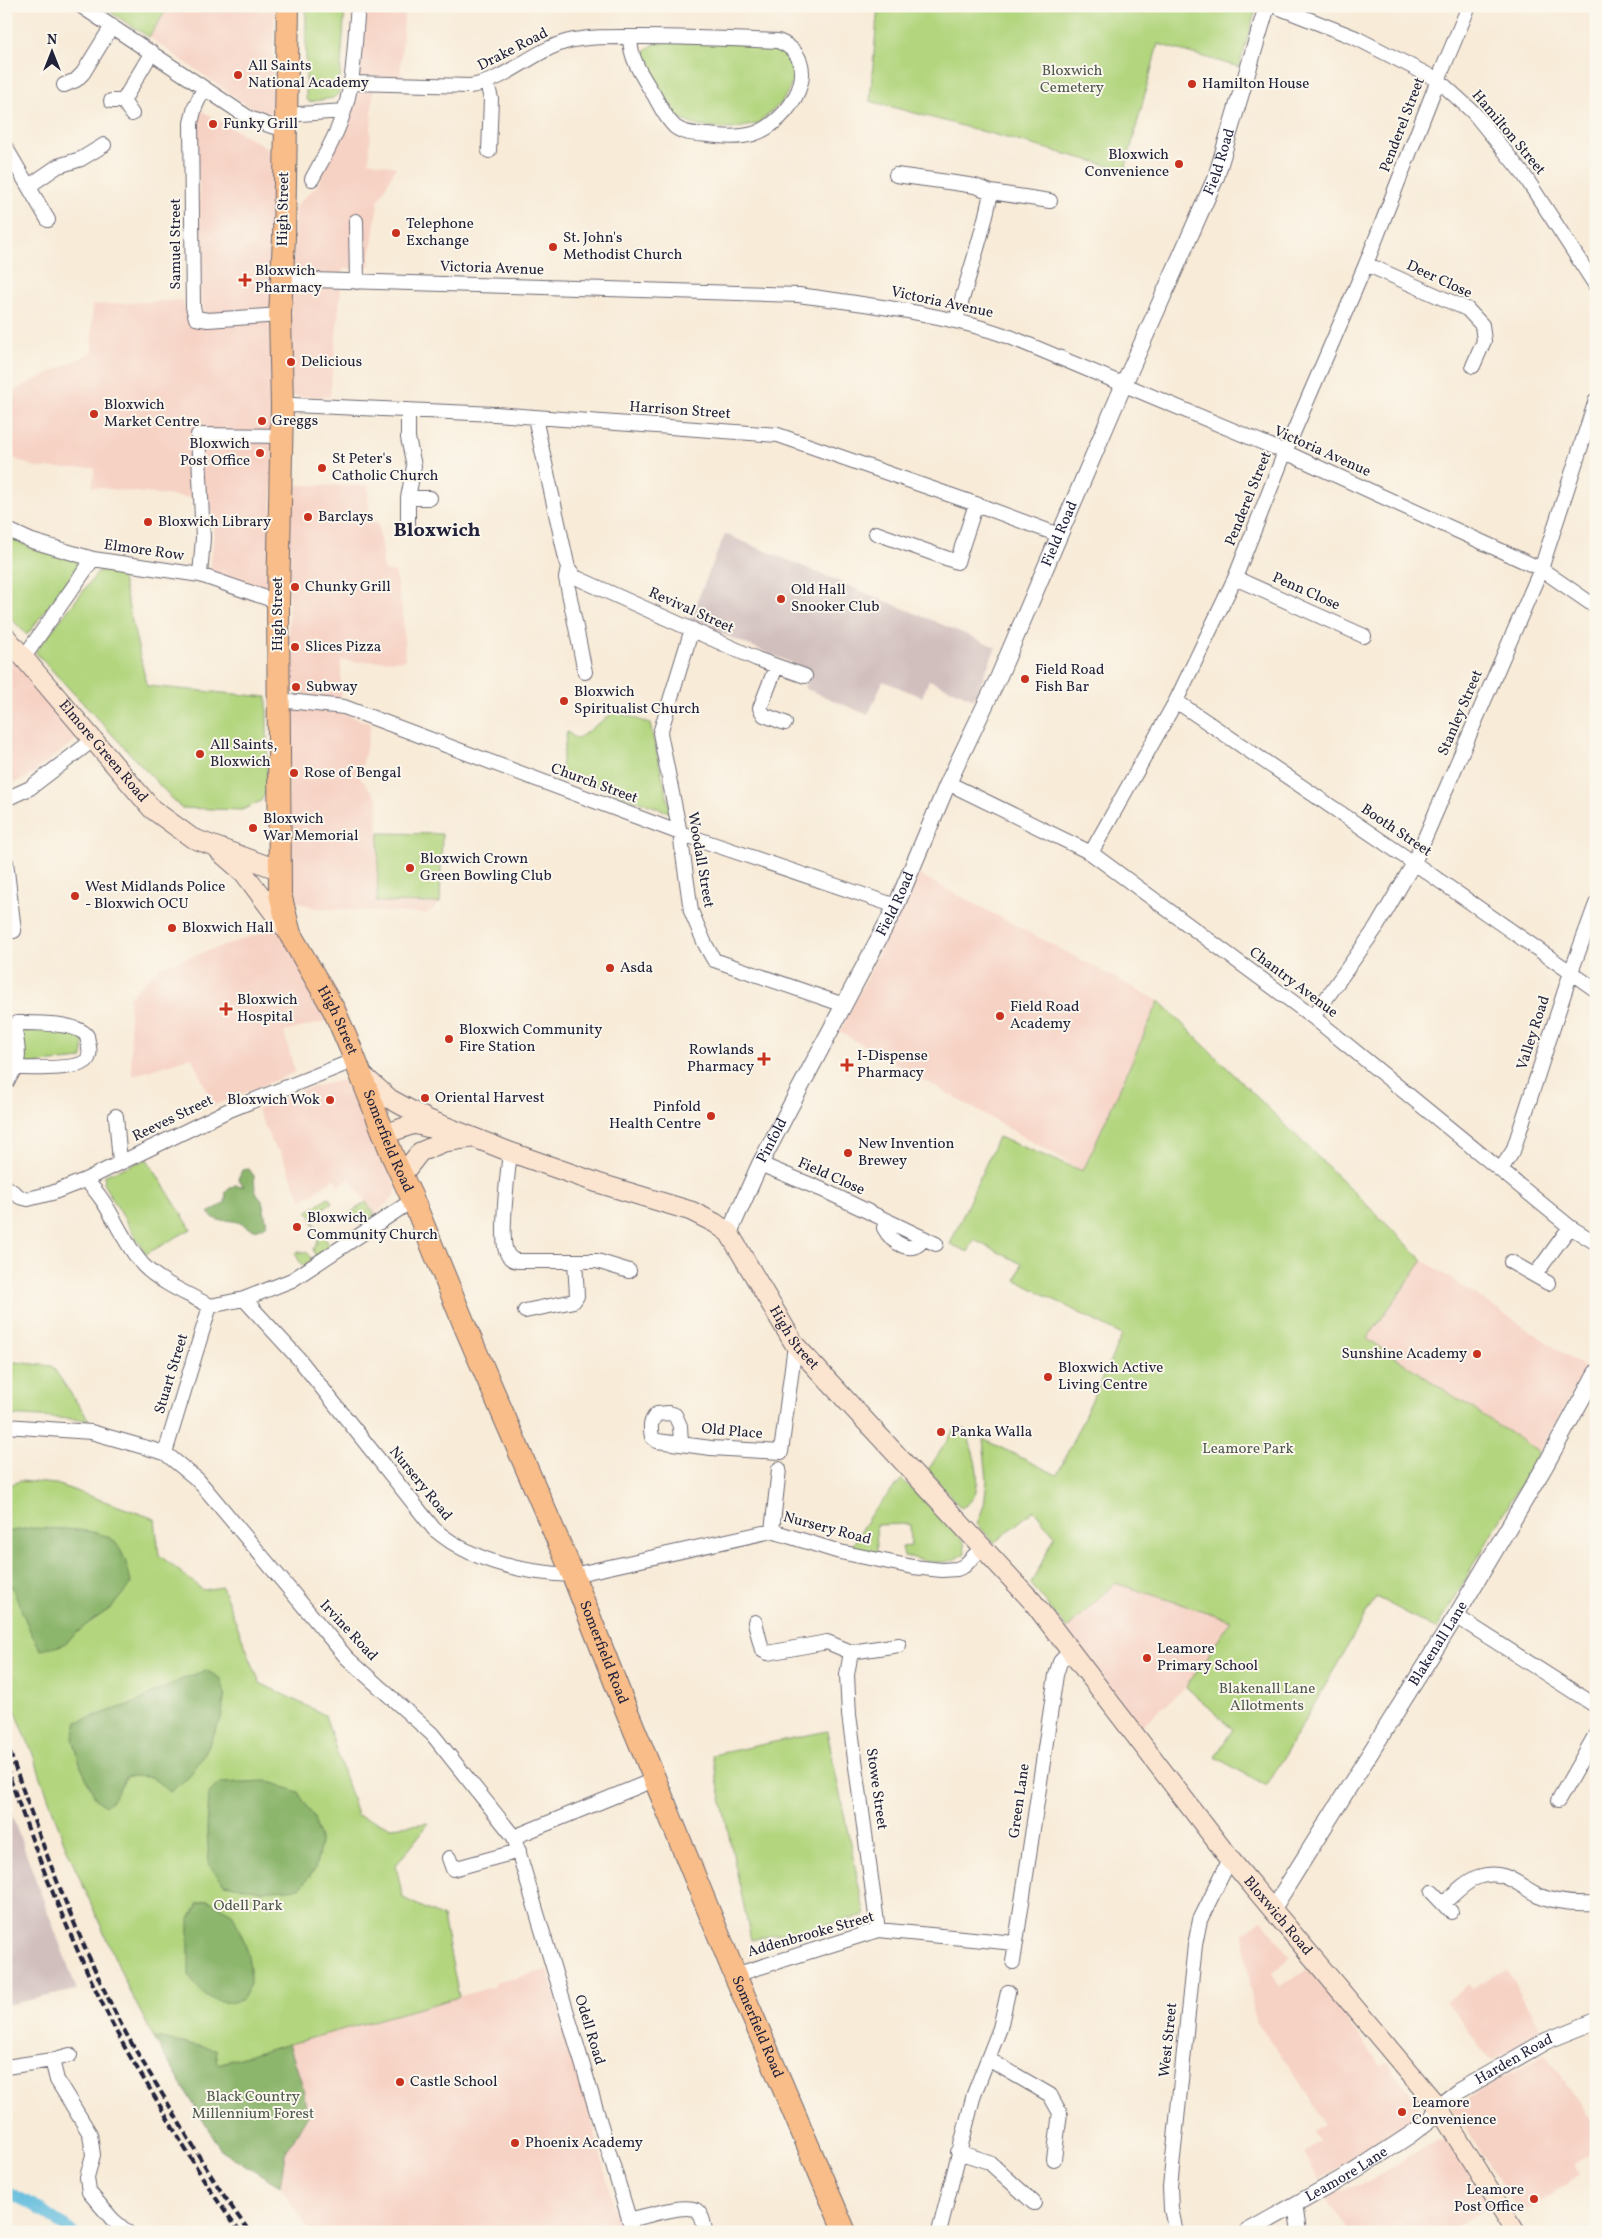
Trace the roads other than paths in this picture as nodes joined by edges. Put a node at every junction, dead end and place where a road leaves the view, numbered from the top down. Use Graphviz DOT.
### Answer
graph roads {
  1 [pos="81,6"];
  2 [pos="288,6"];
  3 [pos="358,6"];
  4 [pos="1267,6"];
  5 [pos="1275,6"];
  6 [pos="1469,6"];
  7 [pos="112,26"];
  8 [pos="630,37"];
  9 [pos="152,52"];
  10 [pos="1438,80"];
  11 [pos="487,82"];
  12 [pos="351,83"];
  13 [pos="64,84"];
  14 [pos="204,88"];
  15 [pos="344,111"];
  16 [pos="132,114"];
  17 [pos="285,121"];
  18 [pos="104,145"];
  19 [pos="489,151"];
  20 [pos="8,154"];
  21 [pos="896,174"];
  22 [pos="312,179"];
  23 [pos="29,186"];
  24 [pos="991,192"];
  25 [pos="1050,201"];
  26 [pos="48,220"];
  27 [pos="356,221"];
  28 [pos="1366,264"];
  29 [pos="281,279"];
  30 [pos="357,282"];
  31 [pos="1596,286"];
  32 [pos="280,315"];
  33 [pos="956,321"];
  34 [pos="1473,366"];
  35 [pos="1124,384"];
  36 [pos="1596,400"];
  37 [pos="287,406"];
  38 [pos="408,410"];
  39 [pos="535,418"];
  40 [pos="282,436"];
  41 [pos="1285,452"];
  42 [pos="408,498"];
  43 [pos="430,498"];
  44 [pos="976,504"];
  45 [pos="408,526"];
  46 [pos="6,529"];
  47 [pos="876,533"];
  48 [pos="1059,535"];
  49 [pos="93,560"];
  50 [pos="568,568"];
  51 [pos="1541,568"];
  52 [pos="200,576"];
  53 [pos="1235,578"];
  54 [pos="278,602"];
  55 [pos="1596,607"];
  56 [pos="692,629"];
  57 [pos="1364,636"];
  58 [pos="6,637"];
  59 [pos="24,657"];
  60 [pos="776,667"];
  61 [pos="585,672"];
  62 [pos="805,676"];
  63 [pos="279,700"];
  64 [pos="1176,701"];
  65 [pos="785,723"];
  66 [pos="93,740"];
  67 [pos="948,783"];
  68 [pos="6,799"];
  69 [pos="680,833"];
  70 [pos="215,847"];
  71 [pos="1091,853"];
  72 [pos="6,862"];
  73 [pos="1414,863"];
  74 [pos="279,870"];
  75 [pos="1596,904"];
  76 [pos="896,906"];
  77 [pos="14,931"];
  78 [pos="290,934"];
  79 [pos="1571,972"];
  80 [pos="1596,990"];
  81 [pos="844,1005"];
  82 [pos="1313,1017"];
  83 [pos="820,1050"];
  84 [pos="358,1066"];
  85 [pos="17,1068"];
  86 [pos="6,1083"];
  87 [pos="116,1116"];
  88 [pos="385,1134"];
  89 [pos="472,1138"];
  90 [pos="510,1152"];
  91 [pos="120,1162"];
  92 [pos="760,1164"];
  93 [pos="1501,1169"];
  94 [pos="402,1175"];
  95 [pos="85,1180"];
  96 [pos="6,1187"];
  97 [pos="413,1200"];
  98 [pos="1570,1227"];
  99 [pos="729,1233"];
  100 [pos="930,1241"];
  101 [pos="1596,1243"];
  102 [pos="575,1261"];
  103 [pos="1512,1262"];
  104 [pos="630,1271"];
  105 [pos="1535,1275"];
  106 [pos="1548,1283"];
  107 [pos="244,1299"];
  108 [pos="210,1306"];
  109 [pos="525,1311"];
  110 [pos="795,1346"];
  111 [pos="1596,1373"];
  112 [pos="6,1426"];
  113 [pos="681,1443"];
  114 [pos="165,1452"];
  115 [pos="779,1470"];
  116 [pos="772,1531"];
  117 [pos="982,1547"];
  118 [pos="574,1575"];
  119 [pos="1034,1602"];
  120 [pos="1456,1616"];
  121 [pos="755,1622"];
  122 [pos="899,1645"];
  123 [pos="1071,1650"];
  124 [pos="851,1652"];
  125 [pos="1596,1706"];
  126 [pos="1596,1734"];
  127 [pos="656,1779"];
  128 [pos="1558,1801"];
  129 [pos="514,1837"];
  130 [pos="519,1851"];
  131 [pos="1230,1859"];
  132 [pos="453,1870"];
  133 [pos="1432,1892"];
  134 [pos="1596,1903"];
  135 [pos="1272,1910"];
  136 [pos="878,1930"];
  137 [pos="1016,1943"];
  138 [pos="1013,1962"];
  139 [pos="735,1975"];
  140 [pos="1008,1992"];
  141 [pos="1596,2021"];
  142 [pos="70,2055"];
  143 [pos="988,2059"];
  144 [pos="52,2060"];
  145 [pos="6,2067"];
  146 [pos="1438,2107"];
  147 [pos="958,2152"];
  148 [pos="1054,2159"];
  149 [pos="1034,2203"];
  150 [pos="1295,2204"];
  151 [pos="631,2226"];
  152 [pos="127,2232"];
  153 [pos="706,2232"];
  154 [pos="845,2232"];
  155 [pos="939,2232"];
  156 [pos="1176,2232"];
  157 [pos="1247,2232"];
  158 [pos="1299,2232"];
  159 [pos="1516,2232"];
  1 -- 7 [label="street"];
  2 -- 17 [label="highway, High Street"];
  3 -- 12 [label="street"];
  4 -- 35 [label="street, Field Road"];
  5 -- 10 [label="street, Hamilton Street"];
  6 -- 10 [label="street, Penderel Street"];
  7 -- 9 [label="street"];
  7 -- 13 [label="street"];
  8 -- 8 [label="street, Drake Road"];
  8 -- 11 [label="street, Drake Road"];
  9 -- 14 [label="street"];
  9 -- 16 [label="street"];
  10 -- 28 [label="street, Penderel Street"];
  10 -- 31 [label="street, Hamilton Street"];
  11 -- 12 [label="street, Drake Road"];
  11 -- 19 [label="street"];
  12 -- 15 [label="street"];
  14 -- 17 [label="street"];
  14 -- 32 [label="street, Samuel Street"];
  15 -- 17 [label="street"];
  15 -- 22 [label="street"];
  17 -- 29 [label="highway, High Street"];
  18 -- 23 [label="street"];
  20 -- 23 [label="street"];
  21 -- 24 [label="street"];
  23 -- 26 [label="street"];
  24 -- 25 [label="street"];
  24 -- 33 [label="street"];
  27 -- 30 [label="street"];
  28 -- 34 [label="street, Deer Close"];
  28 -- 41 [label="street, Penderel Street"];
  29 -- 30 [label="street, Victoria Avenue"];
  29 -- 32 [label="highway, High Street"];
  30 -- 33 [label="street, Victoria Avenue"];
  32 -- 37 [label="highway, High Street"];
  33 -- 35 [label="street, Victoria Avenue"];
  35 -- 41 [label="street, Victoria Avenue"];
  35 -- 48 [label="street, Field Road"];
  36 -- 51 [label="street, Stanley Street"];
  37 -- 38 [label="street, Harrison Street"];
  37 -- 40 [label="highway, High Street"];
  38 -- 39 [label="street, Harrison Street"];
  38 -- 42 [label="street"];
  39 -- 44 [label="street, Harrison Street"];
  39 -- 50 [label="street"];
  40 -- 52 [label="street"];
  40 -- 54 [label="highway, High Street"];
  41 -- 51 [label="street, Victoria Avenue"];
  41 -- 53 [label="street, Penderel Street"];
  42 -- 43 [label="street"];
  42 -- 45 [label="street"];
  44 -- 47 [label="street"];
  44 -- 48 [label="street, Harrison Street"];
  46 -- 49 [label="street, Elmore Row"];
  48 -- 67 [label="street, Field Road"];
  49 -- 52 [label="street, Elmore Row"];
  49 -- 59 [label="street"];
  50 -- 56 [label="street, Revival Street"];
  50 -- 61 [label="street"];
  51 -- 55 [label="street, Victoria Avenue"];
  51 -- 73 [label="street, Stanley Street"];
  52 -- 54 [label="street, Elmore Row"];
  53 -- 57 [label="street, Penn Close"];
  53 -- 64 [label="street, Penderel Street"];
  54 -- 63 [label="highway, High Street"];
  56 -- 60 [label="street, Revival Street"];
  56 -- 69 [label="street, Woodall Street"];
  58 -- 59 [label="main road, Elmore Green Road"];
  59 -- 66 [label="main road, Elmore Green Road"];
  60 -- 62 [label="street, Revival Street"];
  60 -- 65 [label="street"];
  63 -- 69 [label="street, Church Street"];
  63 -- 74 [label="highway, High Street"];
  64 -- 71 [label="street, Penderel Street"];
  64 -- 73 [label="street, Booth Street"];
  66 -- 68 [label="street"];
  66 -- 70 [label="main road, Elmore Green Road"];
  67 -- 71 [label="street, Chantry Avenue"];
  67 -- 76 [label="street, Field Road"];
  69 -- 76 [label="street, Church Street"];
  69 -- 81 [label="street, Woodall Street"];
  70 -- 74 [label="main road, Elmore Green Road"];
  70 -- 78 [label="main road, Elmore Green Road"];
  71 -- 82 [label="street, Chantry Avenue"];
  72 -- 77 [label="street"];
  73 -- 79 [label="street, Booth Street"];
  73 -- 82 [label="street, Stanley Street"];
  74 -- 78 [label="highway, High Street"];
  75 -- 79 [label="street, Valley Road"];
  76 -- 81 [label="street, Field Road"];
  78 -- 84 [label="highway, High Street"];
  79 -- 80 [label="street, Booth Street"];
  79 -- 93 [label="street, Valley Road"];
  81 -- 83 [label="street, Field Road"];
  82 -- 93 [label="street, Chantry Avenue"];
  83 -- 92 [label="street, Pinfold"];
  84 -- 88 [label="highway, Somerfield Road"];
  84 -- 89 [label="main road, High Street"];
  84 -- 91 [label="street, Reeves Street"];
  85 -- 85 [label="street"];
  85 -- 86 [label="street"];
  87 -- 91 [label="street"];
  88 -- 89 [label="main road, High Street"];
  88 -- 94 [label="highway, Somerfield Road"];
  89 -- 90 [label="main road, High Street"];
  89 -- 94 [label="main road, High Street"];
  90 -- 99 [label="main road, High Street"];
  90 -- 102 [label="street"];
  91 -- 95 [label="street, Reeves Street"];
  92 -- 99 [label="street, Pinfold"];
  92 -- 100 [label="street, Field Close"];
  93 -- 98 [label="street, Chantry Avenue"];
  94 -- 97 [label="highway, Somerfield Road"];
  95 -- 96 [label="street, Reeves Street"];
  95 -- 108 [label="street"];
  97 -- 107 [label="street"];
  97 -- 118 [label="highway, Somerfield Road"];
  98 -- 101 [label="street, Chantry Avenue"];
  98 -- 105 [label="street"];
  99 -- 110 [label="main road, High Street"];
  102 -- 104 [label="street"];
  102 -- 109 [label="street"];
  103 -- 105 [label="street"];
  105 -- 106 [label="street"];
  107 -- 108 [label="street"];
  107 -- 118 [label="street, Nursery Road"];
  108 -- 114 [label="street, Stuart Street"];
  110 -- 113 [label="street, Old Place"];
  110 -- 117 [label="main road, High Street"];
  111 -- 120 [label="street, Blakenall Lane"];
  112 -- 114 [label="street, Irvine Road"];
  114 -- 129 [label="street, Irvine Road"];
  115 -- 116 [label="street"];
  116 -- 117 [label="street, Nursery Road"];
  116 -- 118 [label="street, Nursery Road"];
  117 -- 119 [label="main road, High Street"];
  118 -- 127 [label="highway, Somerfield Road"];
  119 -- 123 [label="main road, Bloxwich Road"];
  120 -- 125 [label="street"];
  120 -- 135 [label="street, Blakenall Lane"];
  121 -- 124 [label="street"];
  122 -- 124 [label="street"];
  123 -- 131 [label="main road, Bloxwich Road"];
  123 -- 137 [label="street, Green Lane"];
  124 -- 136 [label="street, Stowe Street"];
  126 -- 128 [label="street"];
  127 -- 129 [label="street"];
  127 -- 139 [label="highway, Somerfield Road"];
  129 -- 130 [label="street, Odell Road"];
  130 -- 132 [label="street"];
  130 -- 151 [label="street, Odell Road"];
  131 -- 135 [label="main road, Bloxwich Road"];
  131 -- 156 [label="street, West Street"];
  133 -- 134 [label="street"];
  135 -- 146 [label="main road, Bloxwich Road"];
  136 -- 137 [label="street, Addenbrooke Street"];
  136 -- 139 [label="street, Addenbrooke Street"];
  137 -- 138 [label="street, Green Lane"];
  139 -- 154 [label="highway, Somerfield Road"];
  140 -- 143 [label="street"];
  141 -- 146 [label="street, Harden Road"];
  142 -- 144 [label="street"];
  143 -- 147 [label="street"];
  143 -- 148 [label="street"];
  144 -- 145 [label="street"];
  144 -- 152 [label="street"];
  146 -- 150 [label="street, Leamore Lane"];
  146 -- 159 [label="main road, Bloxwich Road"];
  147 -- 149 [label="street"];
  147 -- 155 [label="street"];
  150 -- 157 [label="street, Leamore Lane"];
  150 -- 158 [label="street"];
  151 -- 153 [label="street"];
}
